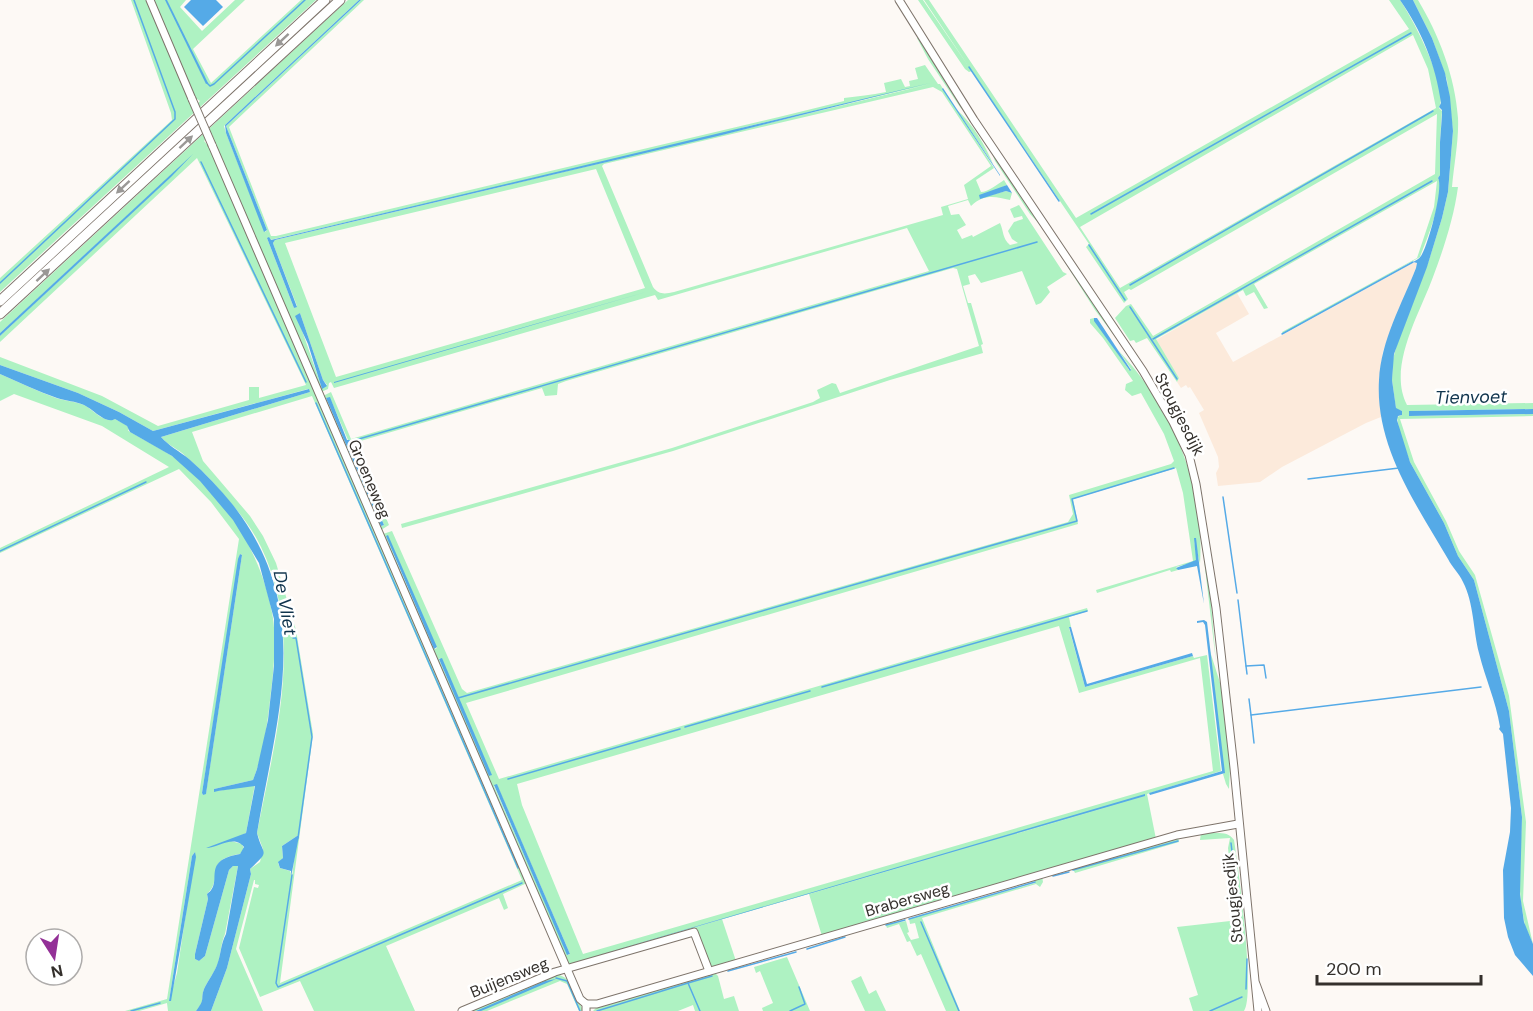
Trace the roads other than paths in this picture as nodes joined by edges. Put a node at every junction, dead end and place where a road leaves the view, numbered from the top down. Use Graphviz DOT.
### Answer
graph roads {
  1 [pos="150,0"];
  2 [pos="325,0"];
  3 [pos="340,0"];
  4 [pos="899,0"];
  5 [pos="0,301"];
  6 [pos="0,314"];
  7 [pos="1238,824"];
  8 [pos="567,969"];
  9 [pos="709,971"];
  10 [pos="1255,981"];
  11 [pos="586,1008"];
  12 [pos="462,1011"];
  13 [pos="1258,1011"];
  14 [pos="1266,1011"];
  1 -- 8 [label="street, Groeneweg, bridge"];
  2 -- 5 [label="highway, one-way"];
  6 -- 3 [label="highway, one-way"];
  4 -- 7 [label="street, Stougjesdijk"];
  7 -- 9 [label="street, Brabersweg"];
  7 -- 10 [label="street, Stougjesdijk"];
  8 -- 9 [label="street, Buijensweg"];
  8 -- 11 [label="street, Groeneweg"];
  8 -- 12 [label="street, Buijensweg"];
  9 -- 11 [label="street, Brabersweg"];
  10 -- 13 [label="street, Stougjesdijk"];
  10 -- 14 [label="street, Stougjesdijk"];
}
